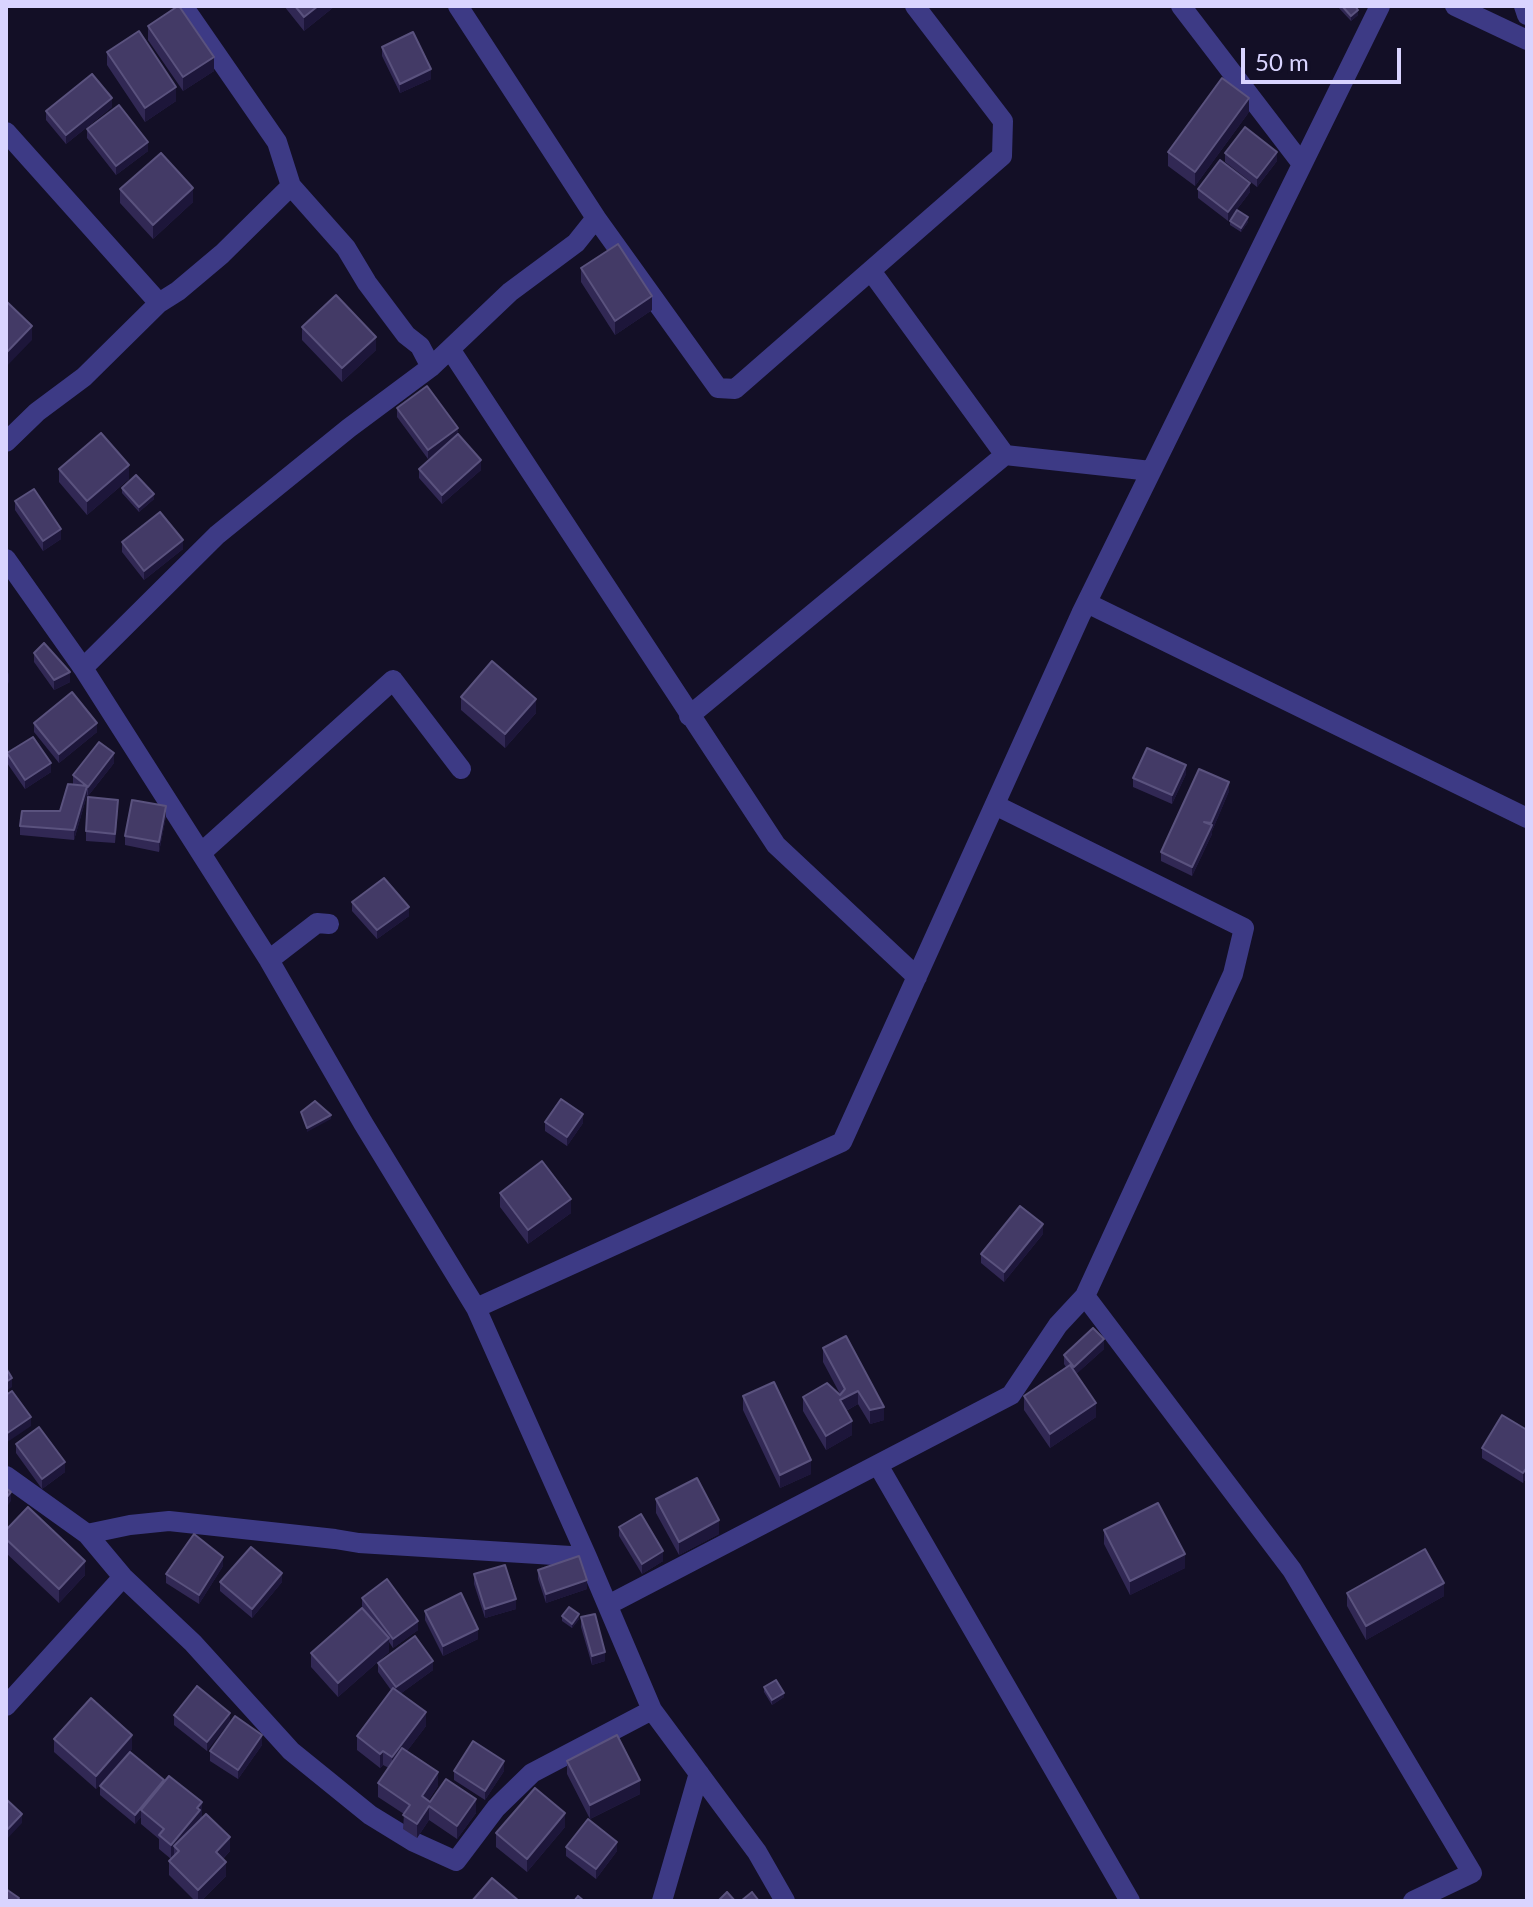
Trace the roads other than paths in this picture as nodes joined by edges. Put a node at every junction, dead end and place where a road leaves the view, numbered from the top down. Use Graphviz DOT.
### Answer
graph roads {
  1 [pos="183,6"];
  2 [pos="458,6"];
  3 [pos="915,6"];
  4 [pos="1181,6"];
  5 [pos="1380,6"];
  6 [pos="1455,6"];
  7 [pos="1524,6"];
  8 [pos="1527,15"];
  9 [pos="1527,40"];
  10 [pos="6,132"];
  11 [pos="1302,164"];
  12 [pos="291,186"];
  13 [pos="596,218"];
  14 [pos="871,271"];
  15 [pos="159,303"];
  16 [pos="450,349"];
  17 [pos="431,367"];
  18 [pos="6,442"];
  19 [pos="1005,455"];
  20 [pos="1151,471"];
  21 [pos="11,567"];
  22 [pos="6,594"];
  23 [pos="1087,603"];
  24 [pos="83,668"];
  25 [pos="689,716"];
  26 [pos="461,769"];
  27 [pos="995,805"];
  28 [pos="1527,818"];
  29 [pos="201,853"];
  30 [pos="329,924"];
  31 [pos="269,960"];
  32 [pos="917,977"];
  33 [pos="1085,1296"];
  34 [pos="476,1308"];
  35 [pos="878,1465"];
  36 [pos="6,1476"];
  37 [pos="87,1534"];
  38 [pos="587,1557"];
  39 [pos="123,1577"];
  40 [pos="608,1605"];
  41 [pos="6,1706"];
  42 [pos="652,1710"];
  43 [pos="699,1773"];
  44 [pos="662,1901"];
  45 [pos="785,1901"];
  46 [pos="1130,1901"];
  47 [pos="1413,1901"];
  1 -- 12 [label="street"];
  2 -- 13 [label="street"];
  3 -- 14 [label="street"];
  4 -- 11 [label="street"];
  5 -- 11 [label="street"];
  6 -- 9 [label="street"];
  7 -- 8 [label="street"];
  10 -- 15 [label="street"];
  11 -- 20 [label="street"];
  12 -- 15 [label="street"];
  12 -- 17 [label="street"];
  13 -- 14 [label="street"];
  13 -- 16 [label="street"];
  14 -- 19 [label="street"];
  15 -- 18 [label="street"];
  16 -- 17 [label="street"];
  16 -- 25 [label="street"];
  17 -- 24 [label="street"];
  19 -- 20 [label="street"];
  19 -- 25 [label="street"];
  20 -- 23 [label="street"];
  21 -- 22 [label="street"];
  21 -- 24 [label="street"];
  23 -- 27 [label="street"];
  23 -- 28 [label="street"];
  24 -- 29 [label="street"];
  25 -- 32 [label="street"];
  26 -- 29 [label="street"];
  27 -- 32 [label="street"];
  27 -- 33 [label="street"];
  29 -- 31 [label="street"];
  30 -- 31 [label="street"];
  31 -- 34 [label="street"];
  32 -- 34 [label="street"];
  33 -- 35 [label="street"];
  33 -- 47 [label="street"];
  34 -- 38 [label="street"];
  35 -- 40 [label="street"];
  35 -- 46 [label="street"];
  36 -- 37 [label="street"];
  37 -- 38 [label="street"];
  37 -- 39 [label="street"];
  38 -- 40 [label="street"];
  39 -- 41 [label="street"];
  39 -- 42 [label="street"];
  40 -- 42 [label="street"];
  42 -- 43 [label="street"];
  43 -- 44 [label="street"];
  43 -- 45 [label="street"];
}
